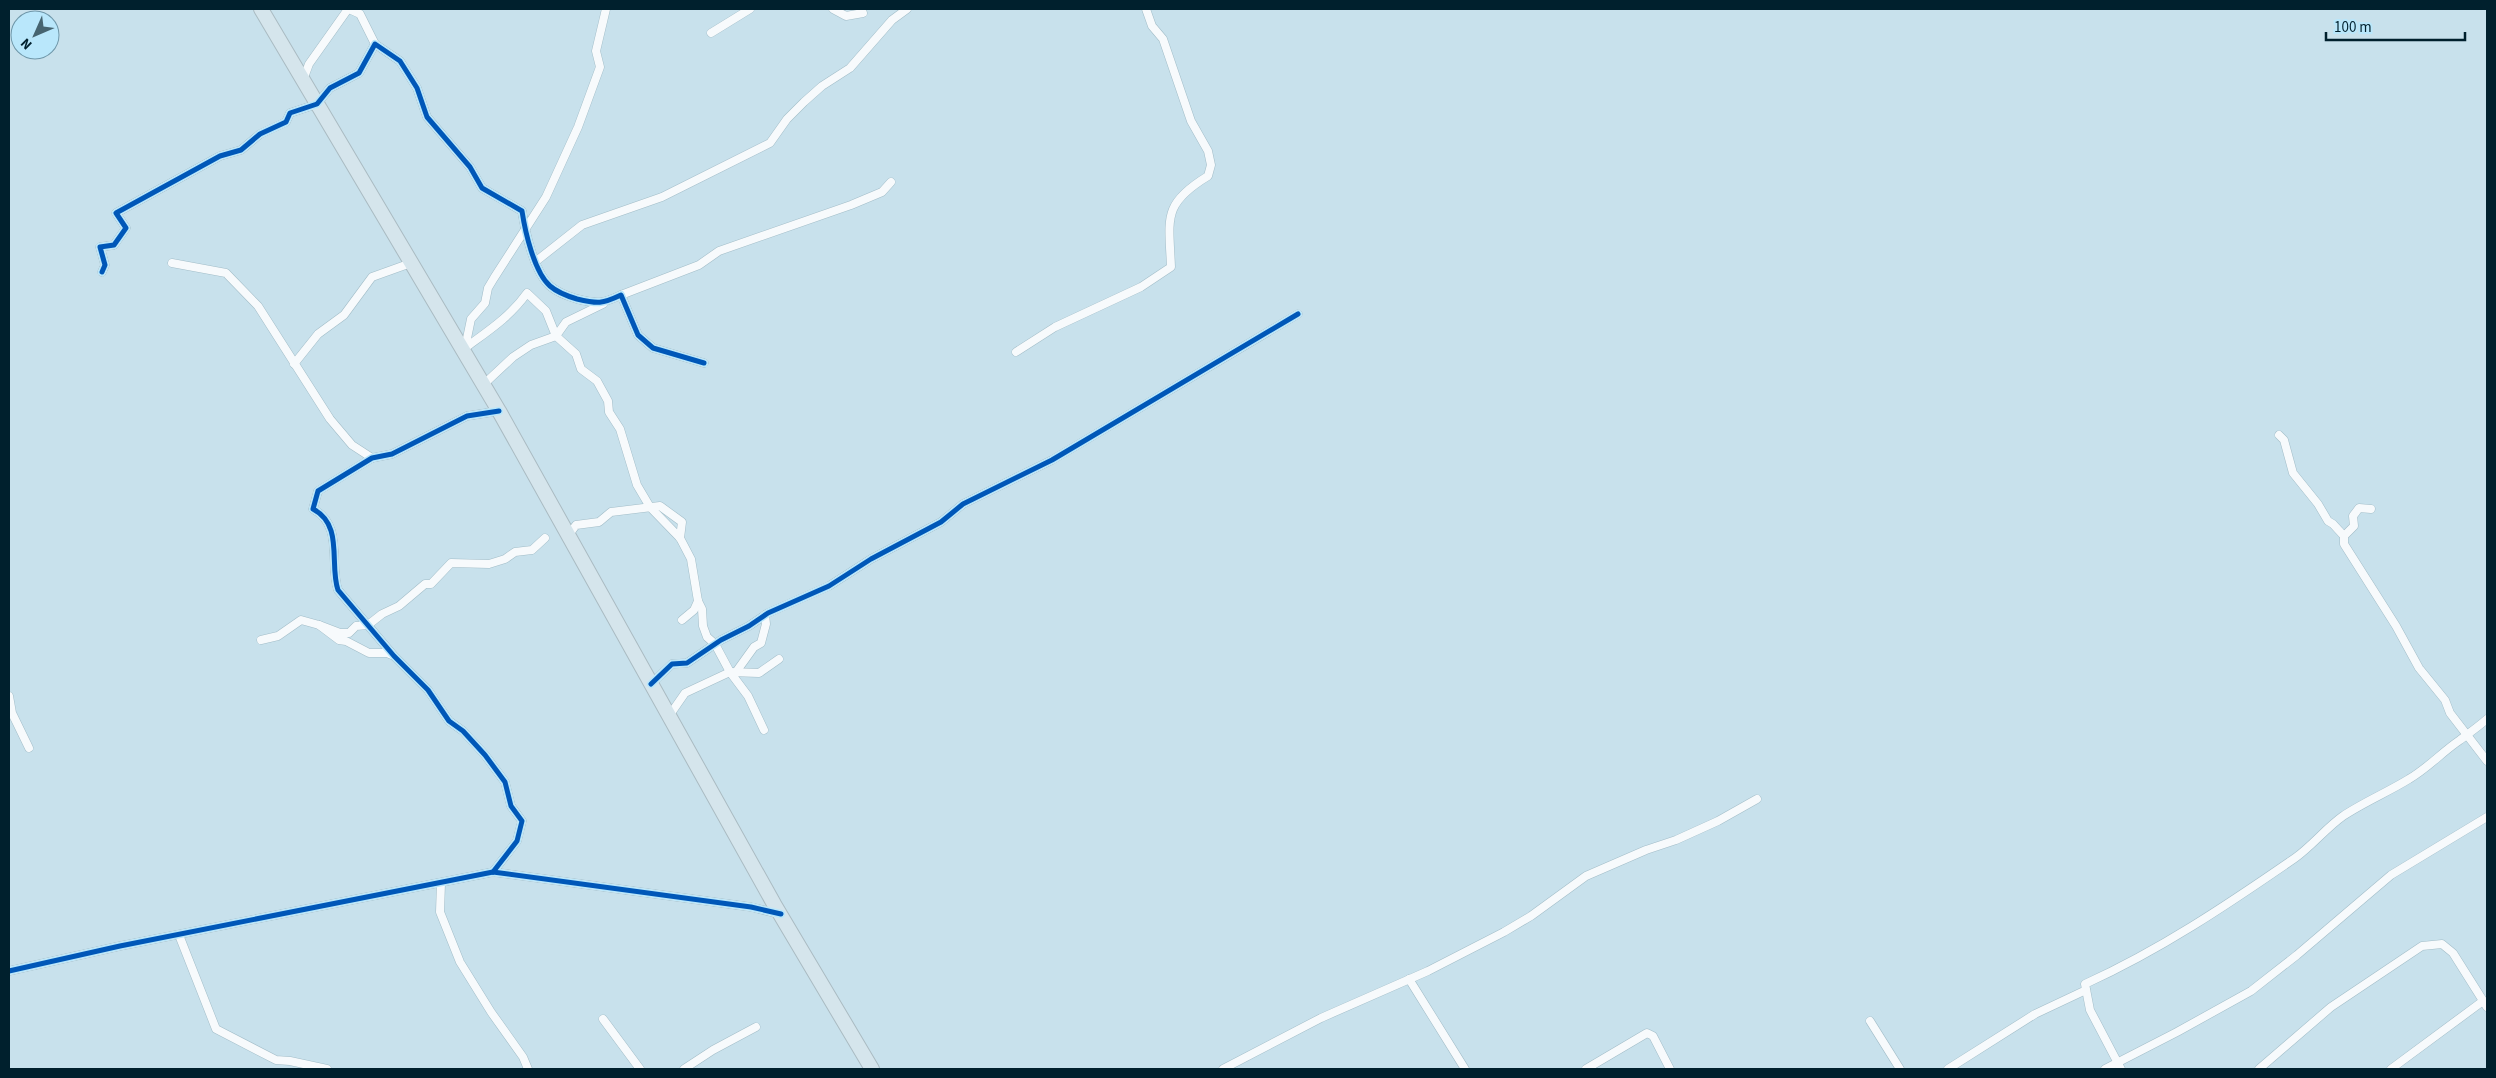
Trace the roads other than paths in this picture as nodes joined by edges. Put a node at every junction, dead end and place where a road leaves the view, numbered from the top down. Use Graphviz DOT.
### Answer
graph roads {
  1 [pos="261,9"];
  2 [pos="348,9"];
  3 [pos="606,9"];
  4 [pos="750,9"];
  5 [pos="833,9"];
  6 [pos="907,9"];
  7 [pos="1146,9"];
  8 [pos="862,13"];
  9 [pos="712,33"];
  10 [pos="375,44"];
  11 [pos="303,80"];
  12 [pos="317,104"];
  13 [pos="891,182"];
  14 [pos="524,229"];
  15 [pos="535,262"];
  16 [pos="172,263"];
  17 [pos="411,263"];
  18 [pos="102,272"];
  19 [pos="621,295"];
  20 [pos="603,304"];
  21 [pos="1298,314"];
  22 [pos="556,336"];
  23 [pos="1016,352"];
  24 [pos="467,354"];
  25 [pos="704,363"];
  26 [pos="294,364"];
  27 [pos="483,385"];
  28 [pos="498,411"];
  29 [pos="2279,435"];
  30 [pos="372,458"];
  31 [pos="650,508"];
  32 [pos="2371,509"];
  33 [pos="568,536"];
  34 [pos="2344,536"];
  35 [pos="546,538"];
  36 [pos="680,538"];
  37 [pos="698,601"];
  38 [pos="765,615"];
  39 [pos="682,620"];
  40 [pos="368,625"];
  41 [pos="319,626"];
  42 [pos="261,640"];
  43 [pos="716,644"];
  44 [pos="754,647"];
  45 [pos="394,656"];
  46 [pos="779,659"];
  47 [pos="733,672"];
  48 [pos="746,673"];
  49 [pos="651,684"];
  50 [pos="9,696"];
  51 [pos="669,716"];
  52 [pos="2487,719"];
  53 [pos="764,730"];
  54 [pos="2468,735"];
  55 [pos="30,748"];
  56 [pos="2487,761"];
  57 [pos="1757,799"];
  58 [pos="2487,817"];
  59 [pos="493,872"];
  60 [pos="441,883"];
  61 [pos="781,914"];
  62 [pos="179,935"];
  63 [pos="9,972"];
  64 [pos="1409,979"];
  65 [pos="2086,990"];
  66 [pos="2485,1004"];
  67 [pos="603,1019"];
  68 [pos="1870,1021"];
  69 [pos="756,1028"];
  70 [pos="2119,1066"];
  71 [pos="327,1069"];
  72 [pos="528,1069"];
  73 [pos="640,1069"];
  74 [pos="684,1069"];
  75 [pos="872,1069"];
  76 [pos="1223,1069"];
  77 [pos="1465,1069"];
  78 [pos="1586,1069"];
  79 [pos="1670,1069"];
  80 [pos="1900,1069"];
  81 [pos="1948,1069"];
  82 [pos="2105,1069"];
  83 [pos="2259,1069"];
  84 [pos="2391,1069"];
  1 -- 11 [label="highway"];
  2 -- 10 [label="street"];
  2 -- 11 [label="street"];
  3 -- 14 [label="street"];
  4 -- 9 [label="street"];
  5 -- 8 [label="street"];
  6 -- 15 [label="street"];
  7 -- 23 [label="street"];
  10 -- 12 [label="street"];
  10 -- 14 [label="street"];
  11 -- 12 [label="highway"];
  12 -- 17 [label="highway"];
  12 -- 18 [label="street"];
  13 -- 19 [label="street"];
  14 -- 15 [label="street"];
  14 -- 24 [label="street"];
  15 -- 20 [label="street"];
  16 -- 26 [label="street"];
  17 -- 24 [label="highway"];
  17 -- 26 [label="street"];
  19 -- 20 [label="street"];
  19 -- 25 [label="street"];
  20 -- 22 [label="street"];
  21 -- 38 [label="street"];
  22 -- 24 [label="street"];
  22 -- 27 [label="street"];
  22 -- 31 [label="street"];
  24 -- 27 [label="highway"];
  26 -- 30 [label="street"];
  27 -- 28 [label="highway"];
  28 -- 30 [label="street"];
  28 -- 33 [label="highway"];
  29 -- 34 [label="street"];
  30 -- 40 [label="street"];
  31 -- 33 [label="street"];
  31 -- 36 [label="street"];
  31 -- 36 [label="street"];
  32 -- 34 [label="street"];
  33 -- 49 [label="highway"];
  34 -- 54 [label="street"];
  35 -- 40 [label="street"];
  36 -- 37 [label="street"];
  37 -- 39 [label="street"];
  37 -- 43 [label="street"];
  38 -- 43 [label="street"];
  38 -- 44 [label="street"];
  40 -- 41 [label="street"];
  40 -- 45 [label="street"];
  41 -- 42 [label="street"];
  41 -- 45 [label="street"];
  43 -- 47 [label="street"];
  43 -- 49 [label="street"];
  44 -- 47 [label="street"];
  44 -- 48 [label="street"];
  45 -- 59 [label="street"];
  46 -- 48 [label="street"];
  47 -- 48 [label="street"];
  47 -- 51 [label="street"];
  47 -- 53 [label="street"];
  49 -- 51 [label="highway"];
  50 -- 55 [label="street"];
  51 -- 61 [label="highway"];
  52 -- 54 [label="street"];
  54 -- 56 [label="street"];
  54 -- 65 [label="street"];
  57 -- 64 [label="street"];
  58 -- 70 [label="street"];
  59 -- 60 [label="street"];
  59 -- 61 [label="street"];
  60 -- 62 [label="street"];
  60 -- 72 [label="street"];
  61 -- 75 [label="highway"];
  62 -- 63 [label="street"];
  62 -- 71 [label="street"];
  64 -- 76 [label="street"];
  64 -- 77 [label="street"];
  65 -- 70 [label="street"];
  65 -- 81 [label="street"];
  66 -- 83 [label="street"];
  66 -- 84 [label="street"];
  67 -- 73 [label="street"];
  68 -- 80 [label="street"];
  69 -- 74 [label="street"];
  70 -- 82 [label="street"];
  78 -- 79 [label="street"];
}
